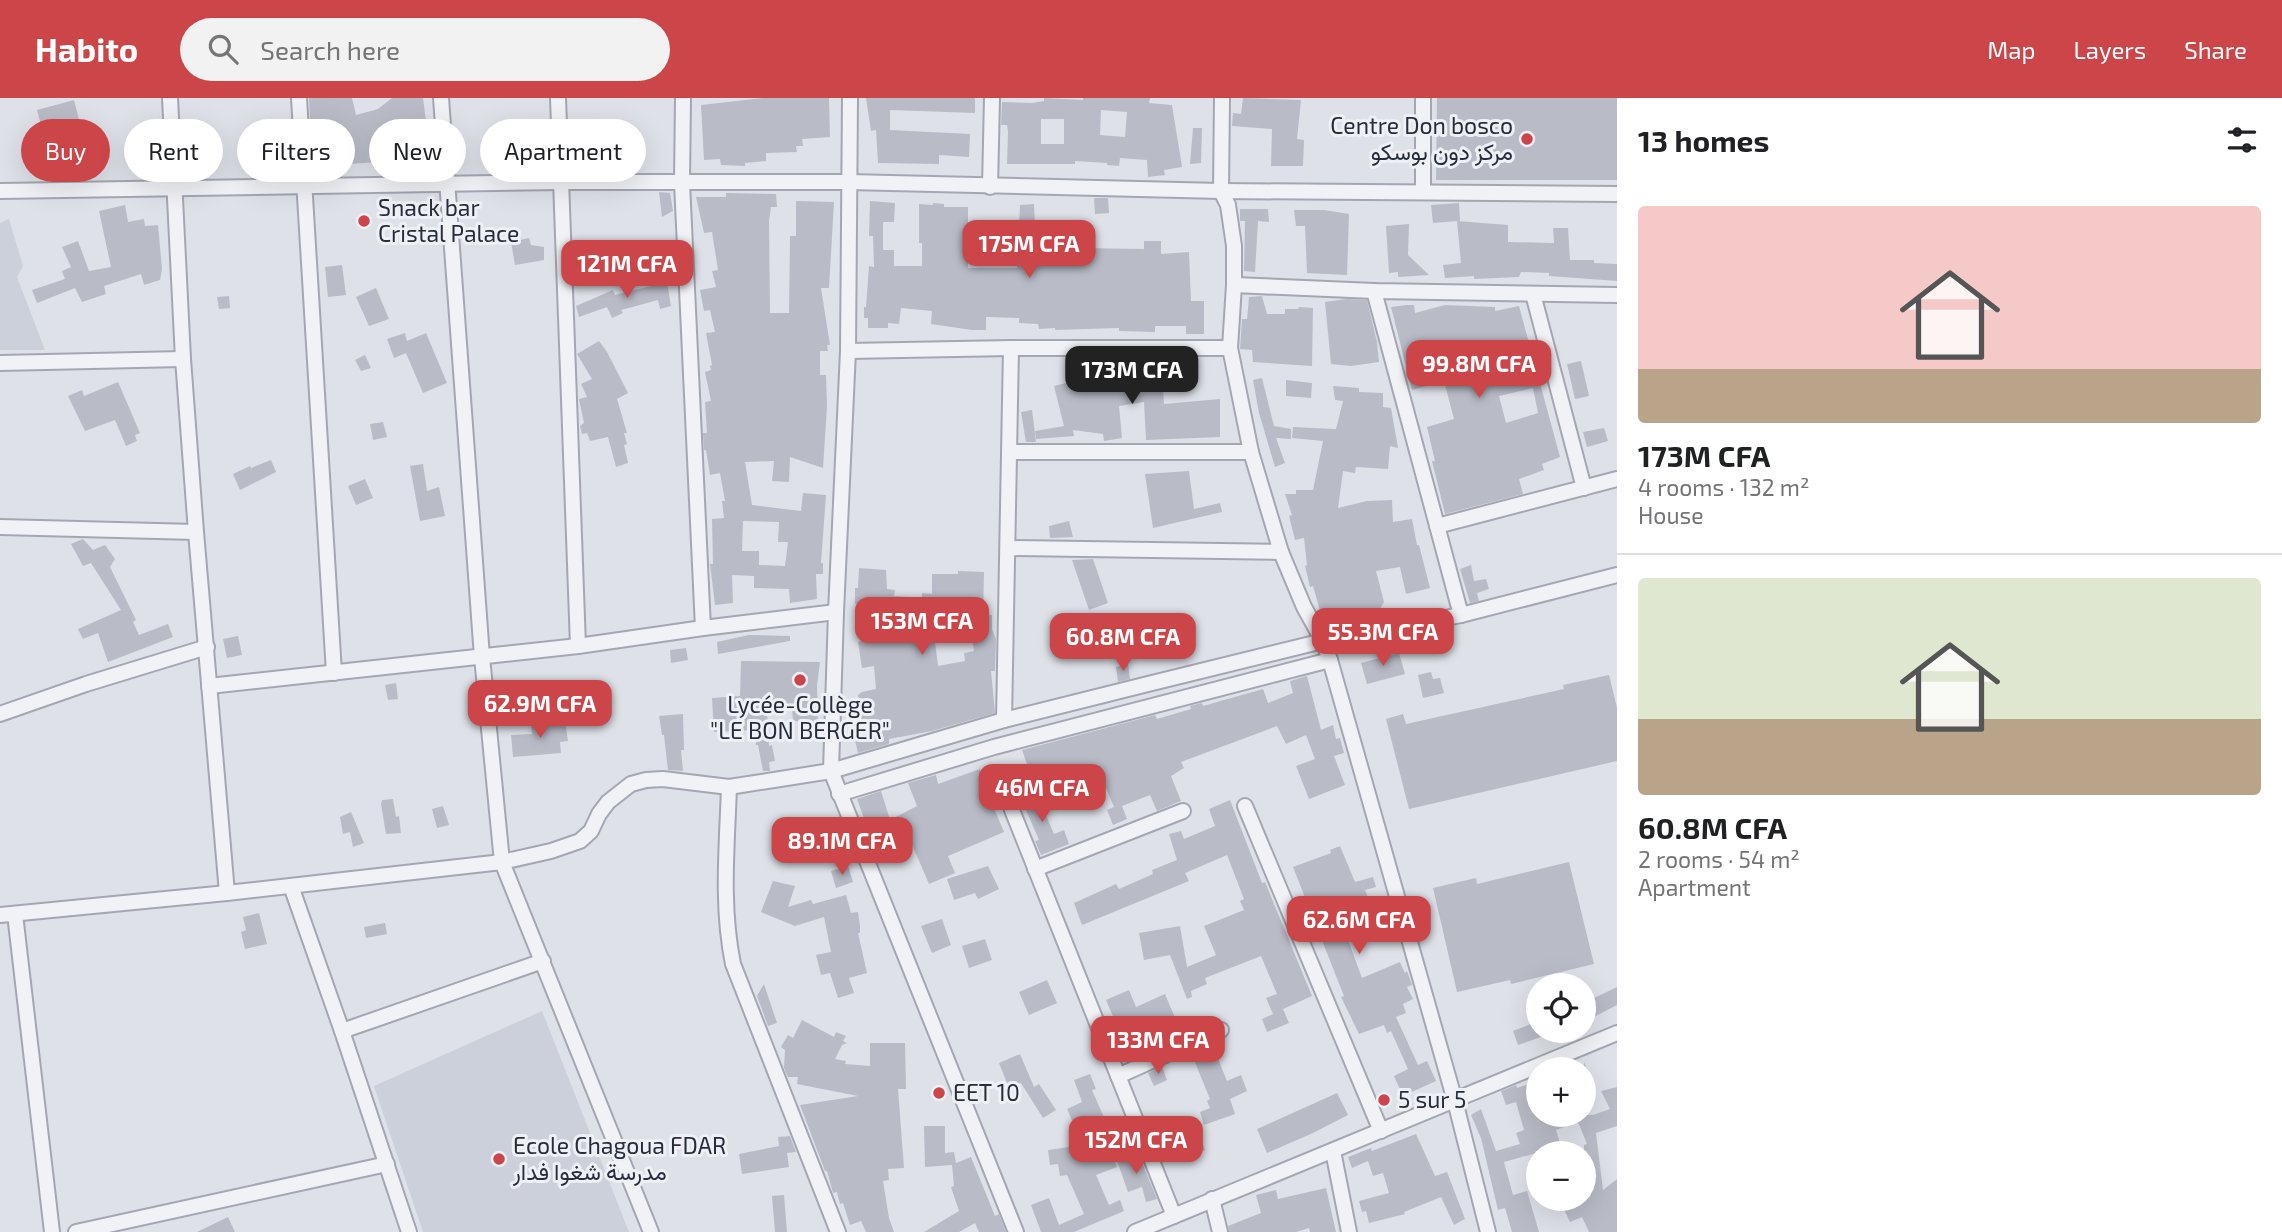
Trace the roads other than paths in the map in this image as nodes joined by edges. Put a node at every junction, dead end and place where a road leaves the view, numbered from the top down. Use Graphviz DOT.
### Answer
graph roads {
  1 [pos="170,98"];
  2 [pos="299,98"];
  3 [pos="441,98"];
  4 [pos="558,98"];
  5 [pos="683,98"];
  6 [pos="850,98"];
  7 [pos="992,98"];
  8 [pos="1222,98"];
  9 [pos="1423,98"];
  10 [pos="558,119"];
  11 [pos="560,182"];
  12 [pos="848,182"];
  13 [pos="682,183"];
  14 [pos="446,184"];
  15 [pos="305,187"];
  16 [pos="990,187"];
  17 [pos="175,188"];
  18 [pos="0,191"];
  19 [pos="1221,191"];
  20 [pos="1423,192"];
  21 [pos="1617,194"];
  22 [pos="1234,285"];
  23 [pos="1374,291"];
  24 [pos="1532,295"];
  25 [pos="1617,295"];
  26 [pos="1011,348"];
  27 [pos="1230,348"];
  28 [pos="848,351"];
  29 [pos="184,359"];
  30 [pos="0,363"];
  31 [pos="1009,452"];
  32 [pos="1251,452"];
  33 [pos="1617,479"];
  34 [pos="1584,488"];
  35 [pos="1437,526"];
  36 [pos="0,527"];
  37 [pos="196,531"];
  38 [pos="1008,548"];
  39 [pos="1282,552"];
  40 [pos="1617,575"];
  41 [pos="836,612"];
  42 [pos="1461,615"];
  43 [pos="703,628"];
  44 [pos="1323,641"];
  45 [pos="578,646"];
  46 [pos="207,647"];
  47 [pos="482,657"];
  48 [pos="1329,660"];
  49 [pos="334,673"];
  50 [pos="1148,684"];
  51 [pos="209,687"];
  52 [pos="1154,706"];
  53 [pos="0,714"];
  54 [pos="1004,720"];
  55 [pos="831,771"];
  56 [pos="729,788"];
  57 [pos="839,794"];
  58 [pos="1245,806"];
  59 [pos="1012,810"];
  60 [pos="1183,811"];
  61 [pos="502,862"];
  62 [pos="1035,870"];
  63 [pos="291,886"];
  64 [pos="227,893"];
  65 [pos="7,915"];
  66 [pos="544,961"];
  67 [pos="1221,1030"];
  68 [pos="342,1031"];
  69 [pos="1617,1032"];
  70 [pos="1118,1076"];
  71 [pos="1455,1101"];
  72 [pos="1381,1131"];
  73 [pos="1333,1151"];
  74 [pos="387,1164"];
  75 [pos="1212,1199"];
  76 [pos="1174,1216"];
  77 [pos="135,1226"];
  78 [pos="52,1232"];
  79 [pos="76,1232"];
  80 [pos="409,1232"];
  81 [pos="651,1232"];
  82 [pos="838,1232"];
  83 [pos="1016,1232"];
  84 [pos="1135,1232"];
  85 [pos="1220,1232"];
  86 [pos="1349,1232"];
  87 [pos="1488,1232"];
  1 -- 17 [label="street"];
  2 -- 15 [label="street"];
  3 -- 14 [label="street"];
  4 -- 10 [label="street"];
  5 -- 13 [label="street"];
  6 -- 12 [label="street"];
  7 -- 16 [label="street"];
  8 -- 19 [label="street"];
  9 -- 20 [label="street"];
  11 -- 13 [label="street"];
  11 -- 14 [label="street"];
  11 -- 45 [label="street"];
  12 -- 13 [label="street"];
  12 -- 16 [label="street"];
  12 -- 28 [label="street"];
  13 -- 43 [label="street"];
  14 -- 15 [label="street"];
  14 -- 47 [label="street"];
  15 -- 17 [label="street"];
  15 -- 49 [label="street"];
  16 -- 19 [label="street"];
  17 -- 18 [label="street"];
  17 -- 29 [label="street"];
  19 -- 20 [label="street"];
  19 -- 22 [label="street"];
  20 -- 21 [label="street"];
  22 -- 23 [label="street"];
  22 -- 27 [label="street"];
  23 -- 24 [label="street"];
  23 -- 35 [label="street"];
  24 -- 25 [label="street"];
  24 -- 34 [label="street"];
  26 -- 27 [label="street"];
  26 -- 28 [label="street"];
  26 -- 31 [label="street"];
  27 -- 32 [label="street"];
  28 -- 41 [label="street"];
  29 -- 30 [label="street"];
  29 -- 37 [label="street"];
  31 -- 32 [label="street"];
  31 -- 38 [label="street"];
  32 -- 39 [label="street"];
  33 -- 34 [label="street"];
  34 -- 35 [label="street"];
  35 -- 42 [label="street"];
  36 -- 37 [label="street"];
  37 -- 46 [label="street"];
  38 -- 39 [label="street"];
  38 -- 54 [label="street"];
  39 -- 44 [label="street"];
  40 -- 42 [label="street"];
  41 -- 43 [label="street"];
  41 -- 55 [label="street"];
  42 -- 44 [label="street"];
  43 -- 45 [label="street"];
  44 -- 48 [label="street"];
  44 -- 50 [label="street"];
  45 -- 47 [label="street"];
  46 -- 51 [label="street"];
  46 -- 53 [label="street"];
  47 -- 49 [label="street"];
  47 -- 61 [label="street"];
  48 -- 52 [label="street"];
  48 -- 71 [label="street"];
  49 -- 51 [label="street"];
  50 -- 52 [label="street"];
  50 -- 54 [label="street"];
  51 -- 64 [label="street"];
  52 -- 57 [label="street"];
  54 -- 55 [label="street"];
  55 -- 56 [label="street"];
  55 -- 57 [label="street"];
  56 -- 61 [label="street"];
  56 -- 82 [label="street"];
  57 -- 83 [label="street"];
  58 -- 72 [label="street"];
  59 -- 62 [label="street"];
  60 -- 62 [label="street"];
  61 -- 63 [label="street"];
  61 -- 66 [label="street"];
  62 -- 70 [label="street"];
  63 -- 64 [label="street"];
  63 -- 68 [label="street"];
  64 -- 65 [label="street"];
  65 -- 78 [label="street"];
  66 -- 68 [label="street"];
  66 -- 81 [label="street"];
  67 -- 70 [label="street"];
  68 -- 74 [label="street"];
  69 -- 71 [label="street"];
  70 -- 76 [label="street"];
  71 -- 72 [label="street"];
  71 -- 87 [label="street"];
  72 -- 73 [label="street"];
  73 -- 75 [label="street"];
  73 -- 86 [label="street"];
  74 -- 77 [label="street"];
  74 -- 80 [label="street"];
  75 -- 76 [label="street"];
  75 -- 85 [label="street"];
  76 -- 84 [label="street"];
  77 -- 79 [label="street"];
}
